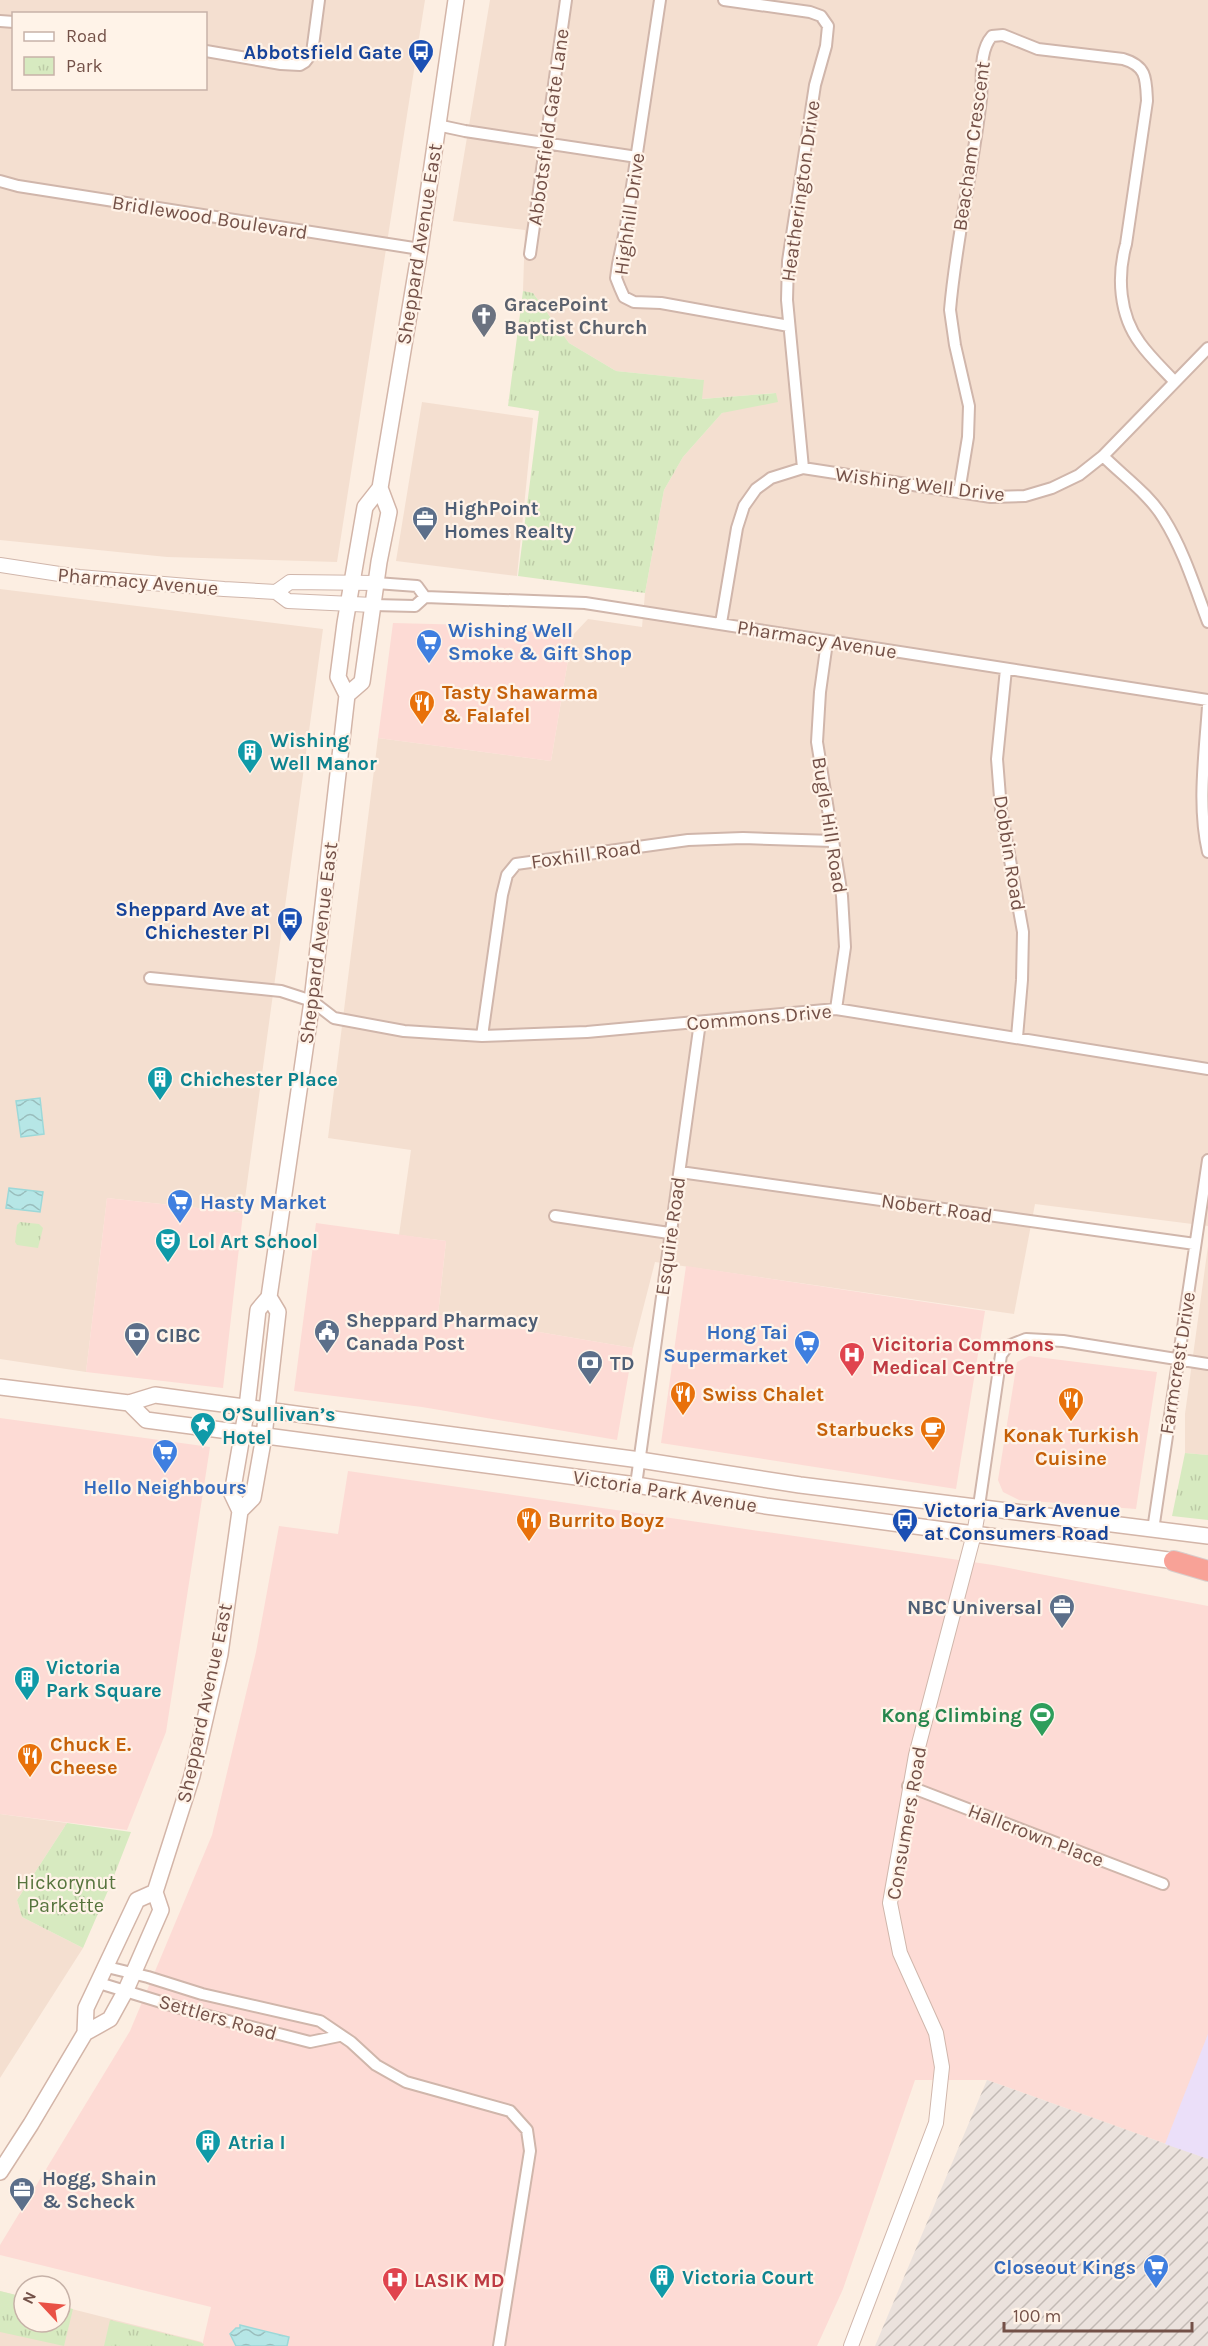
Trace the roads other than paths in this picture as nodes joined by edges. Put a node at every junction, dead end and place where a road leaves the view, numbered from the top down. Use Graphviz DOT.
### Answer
graph roads {
  1 [pos="319,0"];
  2 [pos="456,0"];
  3 [pos="566,0"];
  4 [pos="660,0"];
  5 [pos="724,0"];
  6 [pos="207,51"];
  7 [pos="437,125"];
  8 [pos="547,143"];
  9 [pos="637,157"];
  10 [pos="0,181"];
  11 [pos="420,249"];
  12 [pos="530,254"];
  13 [pos="789,326"];
  14 [pos="1208,348"];
  15 [pos="1174,381"];
  16 [pos="1103,456"];
  17 [pos="803,468"];
  18 [pos="380,488"];
  19 [pos="959,492"];
  20 [pos="0,565"];
  21 [pos="352,583"];
  22 [pos="376,584"];
  23 [pos="276,592"];
  24 [pos="424,597"];
  25 [pos="348,605"];
  26 [pos="374,605"];
  27 [pos="1208,622"];
  28 [pos="721,623"];
  29 [pos="827,642"];
  30 [pos="1005,669"];
  31 [pos="347,695"];
  32 [pos="1208,700"];
  33 [pos="1208,706"];
  34 [pos="833,841"];
  35 [pos="1208,852"];
  36 [pos="150,978"];
  37 [pos="312,1001"];
  38 [pos="836,1008"];
  39 [pos="700,1022"];
  40 [pos="482,1036"];
  41 [pos="1017,1037"];
  42 [pos="1208,1069"];
  43 [pos="1208,1160"];
  44 [pos="680,1172"];
  45 [pos="555,1216"];
  46 [pos="669,1233"];
  47 [pos="1195,1244"];
  48 [pos="269,1297"];
  49 [pos="1178,1360"];
  50 [pos="1208,1364"];
  51 [pos="0,1387"];
  52 [pos="129,1403"];
  53 [pos="247,1407"];
  54 [pos="266,1409"];
  55 [pos="242,1434"];
  56 [pos="264,1436"];
  57 [pos="640,1460"];
  58 [pos="636,1485"];
  59 [pos="979,1506"];
  60 [pos="240,1511"];
  61 [pos="1153,1530"];
  62 [pos="974,1534"];
  63 [pos="1208,1536"];
  64 [pos="1174,1561"];
  65 [pos="1208,1564"];
  66 [pos="1208,1572"];
  67 [pos="909,1786"];
  68 [pos="1163,1884"];
  69 [pos="155,1892"];
  70 [pos="107,1967"];
  71 [pos="134,1973"];
  72 [pos="99,1983"];
  73 [pos="126,1990"];
  74 [pos="85,2033"];
  75 [pos="339,2036"];
  76 [pos="0,2172"];
  77 [pos="499,2346"];
  78 [pos="851,2346"];
  1 -- 6 [label="street"];
  2 -- 7 [label="main road, Sheppard Avenue East"];
  3 -- 8 [label="street, Abbotsfield Gate Lane"];
  4 -- 9 [label="street, Highhill Drive"];
  5 -- 13 [label="street, Heatherington Drive"];
  7 -- 8 [label="street"];
  7 -- 11 [label="main road, Sheppard Avenue East"];
  8 -- 9 [label="street"];
  8 -- 12 [label="street, Abbotsfield Gate Lane"];
  9 -- 13 [label="street, Highhill Drive"];
  10 -- 11 [label="street, Bridlewood Boulevard"];
  11 -- 18 [label="main road, Sheppard Avenue East"];
  13 -- 17 [label="street, Heatherington Drive"];
  14 -- 15 [label="street, Wishing Well Drive"];
  15 -- 16 [label="street, Wishing Well Drive"];
  15 -- 19 [label="street, Beacham Crescent"];
  16 -- 19 [label="street, Wishing Well Drive"];
  16 -- 27 [label="street"];
  17 -- 19 [label="street, Wishing Well Drive"];
  17 -- 28 [label="street, Wishing Well Drive"];
  18 -- 21 [label="main road, Sheppard Avenue East"];
  18 -- 22 [label="main road, Sheppard Avenue East"];
  20 -- 23 [label="street, Pharmacy Avenue"];
  21 -- 22 [label="street, Pharmacy Avenue"];
  21 -- 23 [label="street, Pharmacy Avenue"];
  21 -- 25 [label="main road, Sheppard Avenue East"];
  22 -- 24 [label="street, Pharmacy Avenue"];
  22 -- 26 [label="main road, Sheppard Avenue East"];
  23 -- 25 [label="street, Pharmacy Avenue"];
  24 -- 26 [label="street, Pharmacy Avenue"];
  24 -- 28 [label="street, Pharmacy Avenue"];
  25 -- 26 [label="street, Pharmacy Avenue"];
  25 -- 31 [label="main road, Sheppard Avenue East"];
  26 -- 31 [label="main road, Sheppard Avenue East"];
  28 -- 29 [label="street, Pharmacy Avenue"];
  29 -- 30 [label="street, Pharmacy Avenue"];
  29 -- 34 [label="street, Bugle Hill Road"];
  30 -- 32 [label="street, Pharmacy Avenue"];
  30 -- 41 [label="street, Dobbin Road"];
  31 -- 37 [label="main road, Sheppard Avenue East"];
  33 -- 35 [label="street"];
  34 -- 38 [label="street, Bugle Hill Road"];
  34 -- 40 [label="street, Foxhill Road"];
  36 -- 37 [label="street"];
  37 -- 40 [label="street, Commons Drive"];
  37 -- 48 [label="main road, Sheppard Avenue East"];
  38 -- 39 [label="street, Commons Drive"];
  38 -- 41 [label="street, Commons Drive"];
  39 -- 40 [label="street, Commons Drive"];
  39 -- 44 [label="street, Esquire Road"];
  41 -- 42 [label="street, Commons Drive"];
  43 -- 47 [label="street, Farmcrest Drive"];
  44 -- 46 [label="street, Esquire Road"];
  44 -- 47 [label="street, Nobert Road"];
  45 -- 46 [label="street"];
  46 -- 57 [label="street, Esquire Road"];
  47 -- 49 [label="street, Farmcrest Drive"];
  48 -- 53 [label="main road, Sheppard Avenue East"];
  48 -- 54 [label="main road, Sheppard Avenue East"];
  49 -- 50 [label="street"];
  49 -- 59 [label="street"];
  49 -- 61 [label="street, Farmcrest Drive"];
  51 -- 52 [label="main road, Victoria Park Avenue"];
  52 -- 53 [label="main road, Victoria Park Avenue"];
  52 -- 55 [label="main road, Victoria Park Avenue"];
  53 -- 54 [label="main road, Victoria Park Avenue"];
  53 -- 55 [label="main road, Sheppard Avenue East"];
  54 -- 56 [label="main road, Sheppard Avenue East"];
  54 -- 57 [label="main road, Victoria Park Avenue"];
  55 -- 56 [label="main road, Victoria Park Avenue"];
  55 -- 60 [label="main road, Sheppard Avenue East"];
  56 -- 58 [label="main road, Victoria Park Avenue"];
  56 -- 60 [label="main road, Sheppard Avenue East"];
  57 -- 58 [label="street, Esquire Road"];
  57 -- 59 [label="main road, Victoria Park Avenue"];
  58 -- 62 [label="main road, Victoria Park Avenue"];
  59 -- 61 [label="main road, Victoria Park Avenue"];
  59 -- 62 [label="street, Consumers Road"];
  60 -- 69 [label="main road, Sheppard Avenue East"];
  61 -- 63 [label="main road, Victoria Park Avenue"];
  62 -- 64 [label="main road, Victoria Park Avenue"];
  62 -- 67 [label="street, Consumers Road"];
  64 -- 65 [label="main road, Victoria Park Avenue"];
  64 -- 66 [label="highway"];
  67 -- 68 [label="street, Hallcrown Place"];
  67 -- 78 [label="street, Consumers Road"];
  69 -- 70 [label="main road, Sheppard Avenue East"];
  69 -- 71 [label="main road, Sheppard Avenue East"];
  70 -- 71 [label="street, Settlers Road"];
  70 -- 72 [label="main road, Sheppard Avenue East"];
  71 -- 73 [label="main road, Sheppard Avenue East"];
  71 -- 75 [label="street, Settlers Road"];
  72 -- 73 [label="street, Settlers Road"];
  72 -- 74 [label="main road, Sheppard Avenue East"];
  73 -- 74 [label="main road, Sheppard Avenue East"];
  73 -- 75 [label="street, Settlers Road"];
  74 -- 76 [label="main road, Sheppard Avenue East"];
  75 -- 77 [label="street, Settlers Road"];
}
